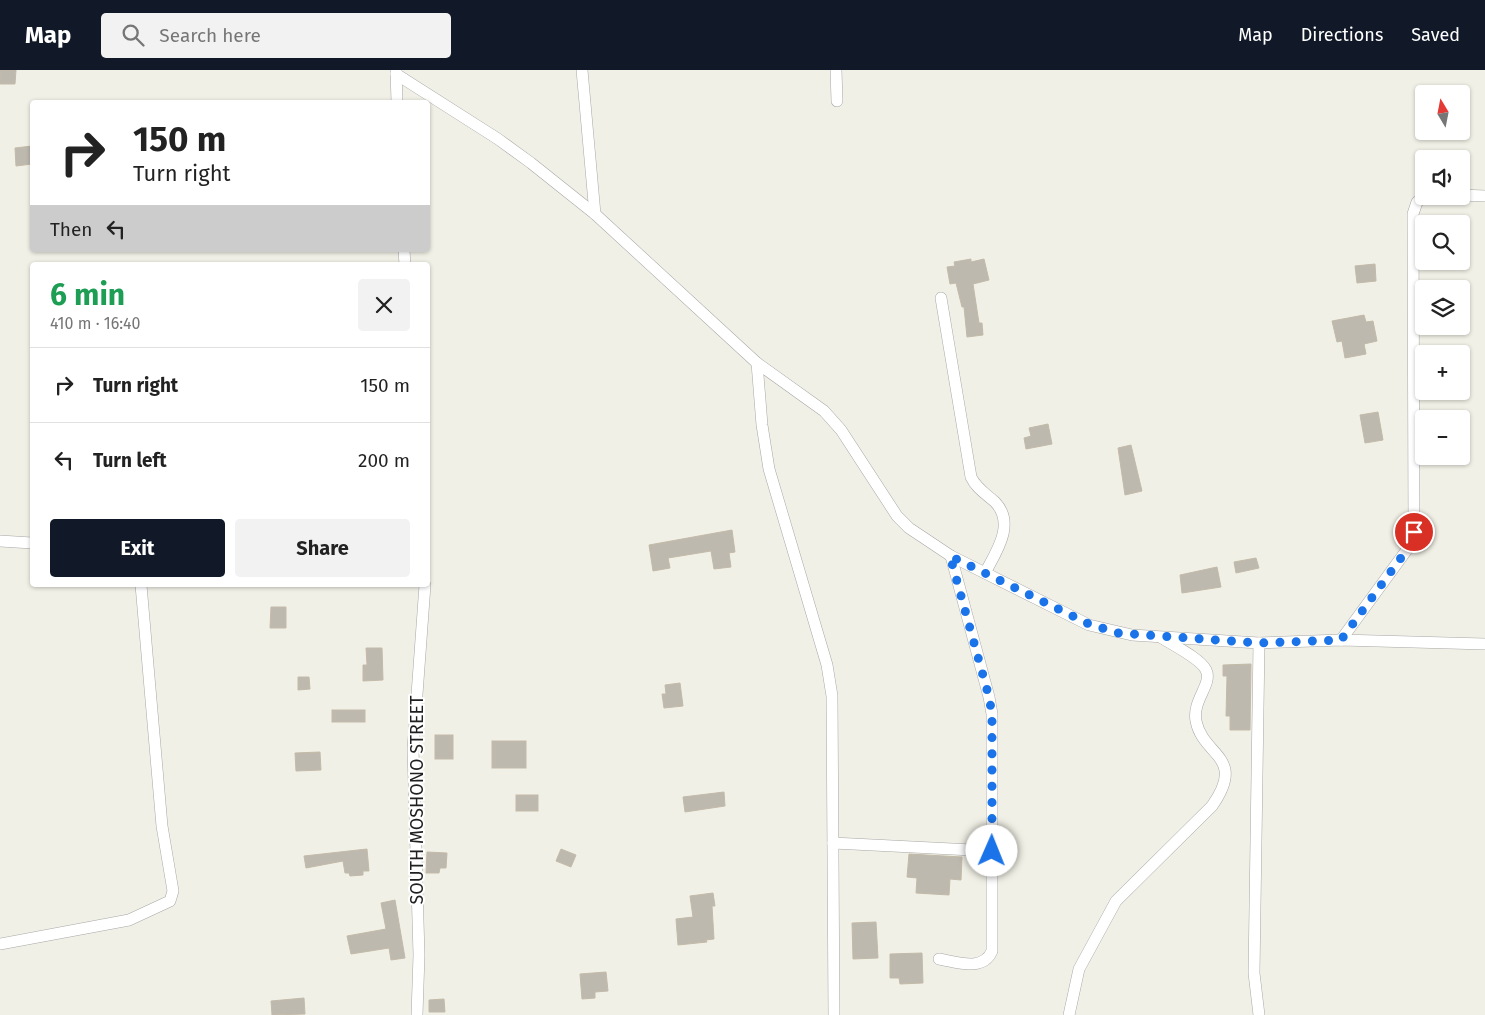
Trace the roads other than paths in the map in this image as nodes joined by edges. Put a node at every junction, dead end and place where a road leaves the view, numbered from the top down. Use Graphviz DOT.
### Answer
graph roads {
  1 [pos="582,70"];
  2 [pos="836,70"];
  3 [pos="396,72"];
  4 [pos="397,100"];
  5 [pos="837,101"];
  6 [pos="1470,195"];
  7 [pos="1485,196"];
  8 [pos="1417,205"];
  9 [pos="595,214"];
  10 [pos="941,298"];
  11 [pos="757,363"];
  12 [pos="0,542"];
  13 [pos="30,543"];
  14 [pos="950,556"];
  15 [pos="985,574"];
  16 [pos="141,587"];
  17 [pos="425,587"];
  18 [pos="1161,638"];
  19 [pos="1341,640"];
  20 [pos="1259,643"];
  21 [pos="1485,644"];
  22 [pos="833,843"];
  23 [pos="992,851"];
  24 [pos="0,944"];
  25 [pos="939,959"];
  26 [pos="417,1015"];
  27 [pos="834,1015"];
  28 [pos="1069,1015"];
  29 [pos="1259,1015"];
  1 -- 9 [label="street"];
  2 -- 5 [label="street"];
  3 -- 4 [label="street"];
  3 -- 9 [label="street"];
  6 -- 7 [label="street"];
  8 -- 19 [label="street"];
  9 -- 11 [label="street"];
  10 -- 15 [label="street"];
  11 -- 14 [label="street"];
  11 -- 22 [label="street"];
  12 -- 13 [label="street"];
  14 -- 15 [label="street"];
  14 -- 23 [label="street"];
  15 -- 18 [label="street"];
  16 -- 24 [label="street"];
  17 -- 26 [label="street, SOUTH MOSHONO STREET"];
  18 -- 20 [label="street"];
  18 -- 28 [label="street"];
  19 -- 20 [label="street"];
  19 -- 21 [label="street"];
  20 -- 29 [label="street"];
  22 -- 23 [label="street"];
  22 -- 27 [label="street"];
  23 -- 25 [label="street"];
}
